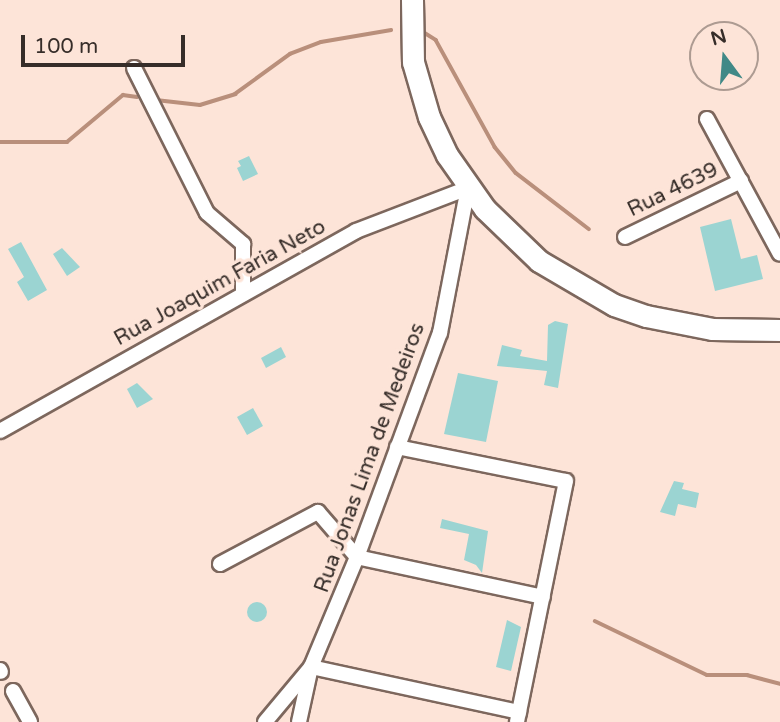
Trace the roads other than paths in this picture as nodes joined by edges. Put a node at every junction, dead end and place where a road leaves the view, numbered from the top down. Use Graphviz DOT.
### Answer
graph roads {
  1 [pos="412,0"];
  2 [pos="134,68"];
  3 [pos="707,119"];
  4 [pos="741,181"];
  5 [pos="468,188"];
  6 [pos="625,237"];
  7 [pos="780,254"];
  8 [pos="243,294"];
  9 [pos="780,330"];
  10 [pos="0,431"];
  11 [pos="397,447"];
  12 [pos="356,557"];
  13 [pos="220,564"];
  14 [pos="542,597"];
  15 [pos="312,667"];
  16 [pos="13,691"];
  17 [pos="518,717"];
  18 [pos="30,722"];
  19 [pos="265,722"];
  20 [pos="299,722"];
  1 -- 5 [label="main road"];
  2 -- 8 [label="street"];
  3 -- 4 [label="street"];
  4 -- 6 [label="street, Rua 4639"];
  4 -- 7 [label="street"];
  5 -- 8 [label="street, Rua Joaquim Faria Neto"];
  5 -- 9 [label="main road"];
  5 -- 11 [label="street, Rua Jonas Lima de Medeiros"];
  8 -- 10 [label="street, Rua Joaquim Faria Neto"];
  11 -- 12 [label="street, Rua Jonas Lima de Medeiros"];
  11 -- 14 [label="street"];
  12 -- 13 [label="street"];
  12 -- 14 [label="street"];
  12 -- 15 [label="street, Rua Jonas Lima de Medeiros"];
  14 -- 17 [label="street"];
  15 -- 17 [label="street"];
  15 -- 19 [label="street, Rua Jonas Lima de Medeiros"];
  15 -- 20 [label="street"];
  16 -- 18 [label="street"];
}
